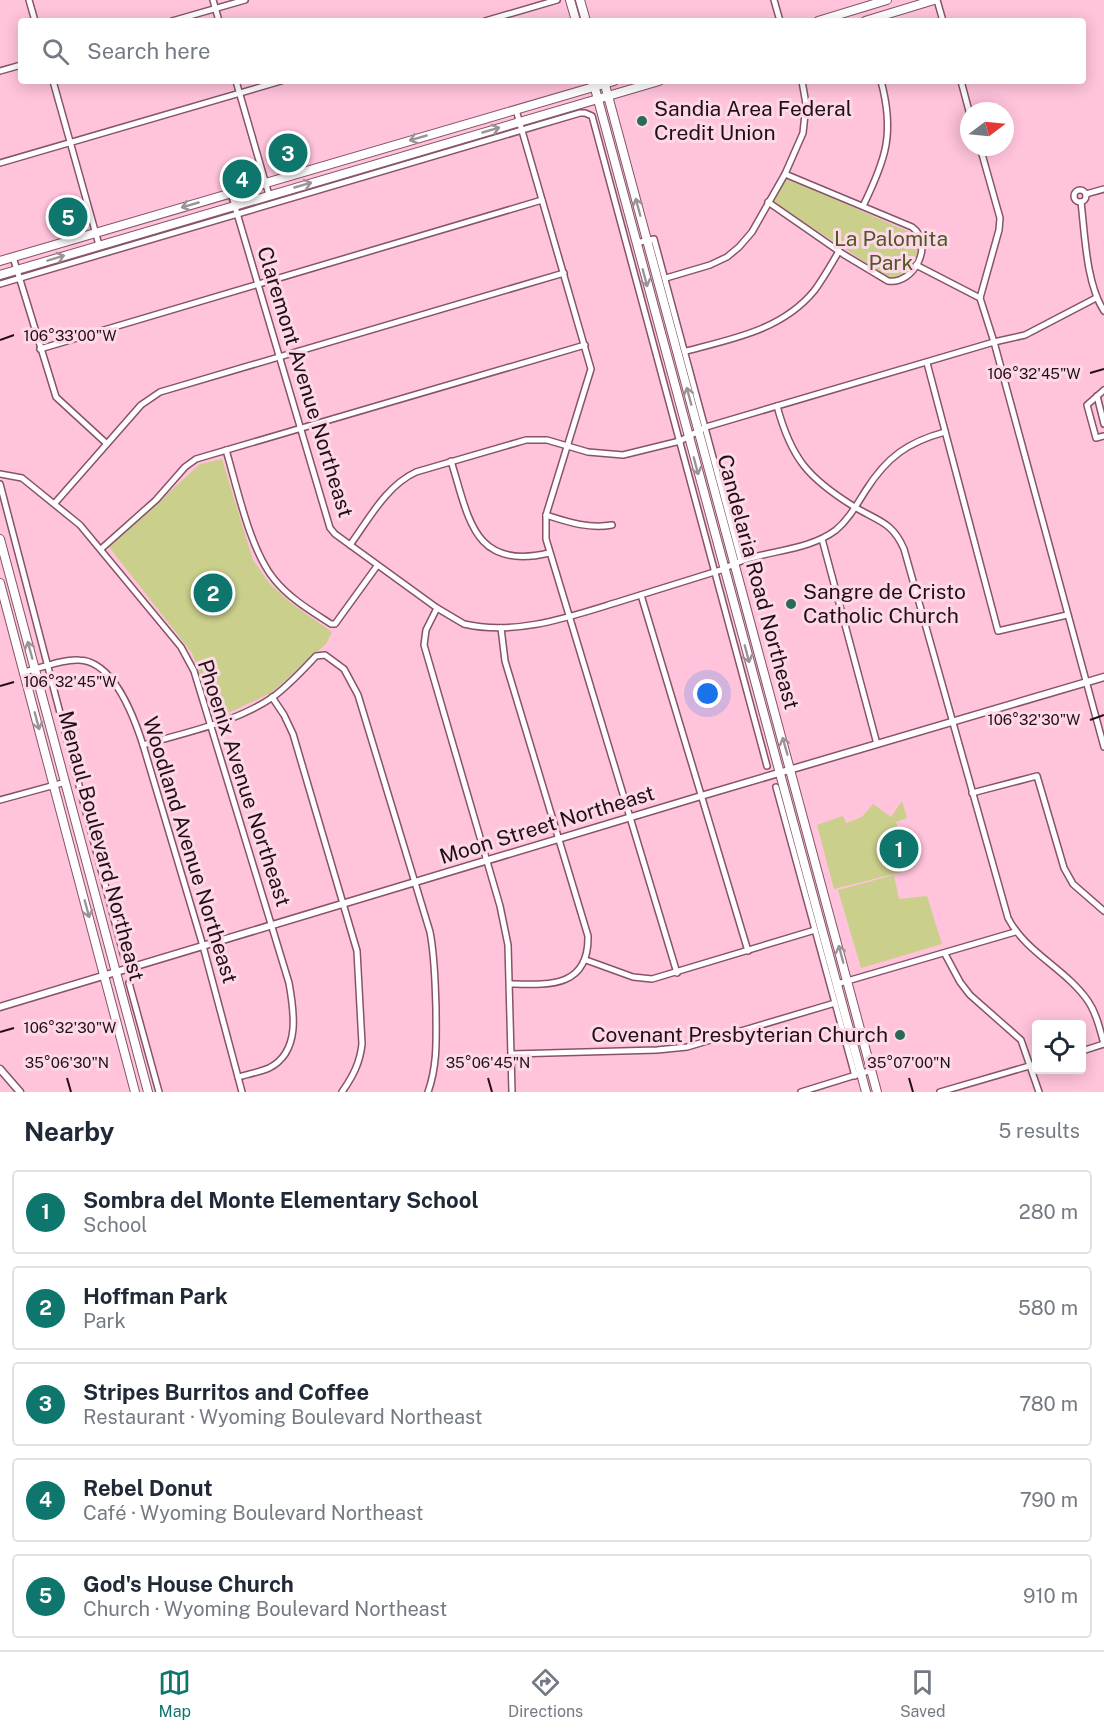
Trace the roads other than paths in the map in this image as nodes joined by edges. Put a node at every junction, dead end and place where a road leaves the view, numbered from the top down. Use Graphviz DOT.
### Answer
graph roads {
  1 [pos="29,0"];
  2 [pos="213,0"];
  3 [pos="245,0"];
  4 [pos="557,0"];
  5 [pos="570,0"];
  6 [pos="580,0"];
  7 [pos="774,0"];
  8 [pos="887,0"];
  9 [pos="936,0"];
  10 [pos="861,8"];
  11 [pos="215,9"];
  12 [pos="34,18"];
  13 [pos="183,18"];
  14 [pos="218,18"];
  15 [pos="495,18"];
  16 [pos="575,18"];
  17 [pos="585,18"];
  18 [pos="779,18"];
  19 [pos="828,18"];
  20 [pos="864,18"];
  21 [pos="875,18"];
  22 [pos="942,18"];
  23 [pos="18,66"];
  24 [pos="0,71"];
  25 [pos="54,84"];
  26 [pos="237,84"];
  27 [pos="271,84"];
  28 [pos="594,84"];
  29 [pos="605,84"];
  30 [pos="649,84"];
  31 [pos="803,84"];
  32 [pos="882,84"];
  33 [pos="962,84"];
  34 [pos="240,93"];
  35 [pos="608,96"];
  36 [pos="598,99"];
  37 [pos="967,102"];
  38 [pos="516,110"];
  39 [pos="520,126"];
  40 [pos="71,142"];
  41 [pos="983,156"];
  42 [pos="0,163"];
  43 [pos="785,174"];
  44 [pos="265,183"];
  45 [pos="1104,189"];
  46 [pos="231,193"];
  47 [pos="1086,194"];
  48 [pos="269,195"];
  49 [pos="542,200"];
  50 [pos="768,202"];
  51 [pos="1081,202"];
  52 [pos="234,206"];
  53 [pos="863,206"];
  54 [pos="237,214"];
  55 [pos="96,232"];
  56 [pos="647,240"];
  57 [pos="636,243"];
  58 [pos="99,245"];
  59 [pos="839,251"];
  60 [pos="13,257"];
  61 [pos="0,261"];
  62 [pos="916,265"];
  63 [pos="564,273"];
  64 [pos="18,274"];
  65 [pos="0,275"];
  66 [pos="666,278"];
  67 [pos="0,284"];
  68 [pos="257,285"];
  69 [pos="980,298"];
  70 [pos="1096,298"];
  71 [pos="1104,310"];
  72 [pos="994,342"];
  73 [pos="585,345"];
  74 [pos="40,349"];
  75 [pos="686,351"];
  76 [pos="278,357"];
  77 [pos="927,363"];
  78 [pos="1104,390"];
  79 [pos="1096,396"];
  80 [pos="777,406"];
  81 [pos="1104,424"];
  82 [pos="299,429"];
  83 [pos="702,429"];
  84 [pos="945,432"];
  85 [pos="688,436"];
  86 [pos="1104,436"];
  87 [pos="680,441"];
  88 [pos="106,443"];
  89 [pos="568,447"];
  90 [pos="226,450"];
  91 [pos="452,461"];
  92 [pos="0,474"];
  93 [pos="0,484"];
  94 [pos="55,503"];
  95 [pos="855,507"];
  96 [pos="546,515"];
  97 [pos="612,525"];
  98 [pos="822,538"];
  99 [pos="0,539"];
  100 [pos="350,545"];
  101 [pos="101,549"];
  102 [pos="549,553"];
  103 [pos="738,562"];
  104 [pos="377,566"];
  105 [pos="724,569"];
  106 [pos="715,572"];
  107 [pos="9,574"];
  108 [pos="0,576"];
  109 [pos="0,583"];
  110 [pos="641,595"];
  111 [pos="437,608"];
  112 [pos="1067,615"];
  113 [pos="568,617"];
  114 [pos="501,628"];
  115 [pos="48,665"];
  116 [pos="36,669"];
  117 [pos="24,672"];
  118 [pos="1104,677"];
  119 [pos="1086,682"];
  120 [pos="272,697"];
  121 [pos="952,722"];
  122 [pos="212,724"];
  123 [pos="877,744"];
  124 [pos="143,745"];
  125 [pos="1104,747"];
  126 [pos="767,766"];
  127 [pos="791,769"];
  128 [pos="781,772"];
  129 [pos="66,782"];
  130 [pos="54,786"];
  131 [pos="776,787"];
  132 [pos="972,793"];
  133 [pos="701,796"];
  134 [pos="0,800"];
  135 [pos="630,818"];
  136 [pos="558,839"];
  137 [pos="486,860"];
  138 [pos="414,882"];
  139 [pos="343,904"];
  140 [pos="1104,911"];
  141 [pos="272,926"];
  142 [pos="814,930"];
  143 [pos="1015,932"];
  144 [pos="203,946"];
  145 [pos="748,951"];
  146 [pos="945,954"];
  147 [pos="124,957"];
  148 [pos="586,960"];
  149 [pos="117,972"];
  150 [pos="676,973"];
  151 [pos="105,976"];
  152 [pos="848,981"];
  153 [pos="129,983"];
  154 [pos="510,984"];
  155 [pos="837,984"];
  156 [pos="834,1004"];
  157 [pos="0,1007"];
  158 [pos="1104,1044"];
  159 [pos="1086,1050"];
  160 [pos="512,1054"];
  161 [pos="1032,1063"];
  162 [pos="1032,1065"];
  163 [pos="0,1069"];
  164 [pos="872,1070"];
  165 [pos="1035,1074"];
  166 [pos="858,1075"];
  167 [pos="238,1077"];
  168 [pos="956,1090"];
  169 [pos="20,1092"];
  170 [pos="135,1092"];
  171 [pos="148,1092"];
  172 [pos="159,1092"];
  173 [pos="242,1092"];
  174 [pos="342,1092"];
  175 [pos="428,1092"];
  176 [pos="512,1092"];
  177 [pos="801,1092"];
  178 [pos="866,1092"];
  179 [pos="877,1092"];
  180 [pos="940,1092"];
  181 [pos="1039,1092"];
  1 -- 12 [label="street"];
  2 -- 11 [label="street"];
  3 -- 11 [label="street"];
  4 -- 15 [label="street"];
  5 -- 16 [label="main road"];
  6 -- 17 [label="main road"];
  7 -- 18 [label="street"];
  8 -- 10 [label="main road"];
  9 -- 21 [label="main road"];
  9 -- 22 [label="street"];
  10 -- 19 [label="main road"];
  10 -- 20 [label="street"];
  11 -- 13 [label="street"];
  11 -- 14 [label="street"];
  23 -- 24 [label="street"];
  25 -- 40 [label="street"];
  26 -- 34 [label="street"];
  27 -- 34 [label="street"];
  28 -- 36 [label="main road, Candelaria Road Northeast"];
  28 -- 38 [label="main road"];
  29 -- 35 [label="main road, Candelaria Road Northeast"];
  30 -- 35 [label="main road"];
  31 -- 43 [label="street"];
  32 -- 53 [label="street"];
  33 -- 37 [label="street"];
  34 -- 40 [label="street"];
  34 -- 44 [label="street"];
  35 -- 36 [label="main road"];
  56 -- 35 [label="main road, Candelaria Road Northeast, one-way"];
  36 -- 39 [label="main road"];
  36 -- 57 [label="main road, Candelaria Road Northeast"];
  38 -- 39 [label="street"];
  38 -- 44 [label="main road, one-way"];
  48 -- 39 [label="main road, one-way"];
  39 -- 49 [label="street"];
  39 -- 54 [label="street"];
  39 -- 87 [label="street"];
  40 -- 42 [label="street"];
  40 -- 55 [label="street"];
  41 -- 69 [label="street"];
  43 -- 50 [label="street"];
  43 -- 53 [label="street"];
  44 -- 46 [label="main road"];
  44 -- 48 [label="street"];
  45 -- 47 [label="street"];
  46 -- 52 [label="street, Claremont Avenue Northeast"];
  46 -- 55 [label="main road, one-way"];
  47 -- 51 [label="street"];
  47 -- 51 [label="street"];
  48 -- 52 [label="main road"];
  49 -- 63 [label="street"];
  49 -- 68 [label="street"];
  50 -- 59 [label="street"];
  50 -- 66 [label="street"];
  51 -- 70 [label="street"];
  52 -- 54 [label="street, Claremont Avenue Northeast"];
  52 -- 58 [label="main road"];
  53 -- 62 [label="street"];
  54 -- 64 [label="street"];
  54 -- 68 [label="street, Claremont Avenue Northeast"];
  55 -- 58 [label="street"];
  55 -- 60 [label="main road"];
  56 -- 57 [label="street"];
  56 -- 66 [label="street"];
  83 -- 56 [label="main road, Candelaria Road Northeast, one-way"];
  57 -- 85 [label="main road, Candelaria Road Northeast, one-way"];
  64 -- 58 [label="main road, one-way"];
  59 -- 62 [label="street"];
  59 -- 75 [label="street"];
  60 -- 61 [label="main road"];
  60 -- 64 [label="street"];
  62 -- 69 [label="street"];
  63 -- 73 [label="street"];
  63 -- 76 [label="street"];
  64 -- 65 [label="main road"];
  64 -- 67 [label="street"];
  64 -- 74 [label="street"];
  66 -- 75 [label="street"];
  68 -- 74 [label="street"];
  68 -- 76 [label="street, Claremont Avenue Northeast"];
  69 -- 72 [label="street"];
  70 -- 71 [label="street"];
  70 -- 72 [label="street"];
  72 -- 77 [label="street"];
  72 -- 112 [label="street"];
  73 -- 82 [label="street"];
  73 -- 89 [label="street"];
  74 -- 88 [label="street"];
  75 -- 83 [label="street"];
  76 -- 82 [label="street, Claremont Avenue Northeast"];
  76 -- 88 [label="street"];
  77 -- 80 [label="street"];
  77 -- 84 [label="street"];
  78 -- 79 [label="street"];
  79 -- 81 [label="street"];
  79 -- 86 [label="street"];
  80 -- 83 [label="street"];
  80 -- 95 [label="street"];
  82 -- 90 [label="street"];
  82 -- 100 [label="street, Claremont Avenue Northeast"];
  83 -- 85 [label="street"];
  83 -- 103 [label="main road, Candelaria Road Northeast"];
  84 -- 95 [label="street, Claremont Avenue Northeast"];
  84 -- 112 [label="street"];
  85 -- 87 [label="street"];
  85 -- 105 [label="main road, Candelaria Road Northeast, one-way"];
  87 -- 89 [label="street"];
  87 -- 106 [label="street"];
  88 -- 94 [label="street"];
  89 -- 91 [label="street"];
  89 -- 96 [label="street"];
  90 -- 101 [label="street"];
  90 -- 104 [label="street"];
  91 -- 100 [label="street"];
  91 -- 102 [label="street"];
  92 -- 94 [label="street, Phoenix Avenue Northeast"];
  93 -- 115 [label="street"];
  94 -- 101 [label="street, Phoenix Avenue Northeast"];
  95 -- 98 [label="street, Claremont Avenue Northeast"];
  95 -- 121 [label="street"];
  96 -- 97 [label="street"];
  96 -- 102 [label="street"];
  98 -- 103 [label="street, Claremont Avenue Northeast"];
  98 -- 123 [label="street"];
  99 -- 107 [label="main road, Menaul Boulevard Northeast"];
  100 -- 104 [label="street, Claremont Avenue Northeast"];
  101 -- 122 [label="street, Phoenix Avenue Northeast"];
  102 -- 113 [label="street"];
  103 -- 105 [label="street, Claremont Avenue Northeast"];
  127 -- 103 [label="main road, Candelaria Road Northeast, one-way"];
  104 -- 111 [label="street, Claremont Avenue Northeast"];
  105 -- 106 [label="street, Claremont Avenue Northeast"];
  105 -- 128 [label="main road, Candelaria Road Northeast, one-way"];
  106 -- 110 [label="street, Claremont Avenue Northeast"];
  106 -- 126 [label="street"];
  107 -- 108 [label="street"];
  116 -- 107 [label="main road, Menaul Boulevard Northeast, one-way"];
  109 -- 117 [label="main road, Menaul Boulevard Northeast"];
  110 -- 113 [label="street, Claremont Avenue Northeast"];
  110 -- 133 [label="street"];
  111 -- 114 [label="street, Claremont Avenue Northeast"];
  111 -- 137 [label="street"];
  112 -- 119 [label="street"];
  113 -- 114 [label="street, Claremont Avenue Northeast"];
  113 -- 135 [label="street"];
  114 -- 136 [label="street"];
  115 -- 116 [label="street, Woodland Avenue Northeast"];
  115 -- 124 [label="street, Woodland Avenue Northeast"];
  115 -- 147 [label="street"];
  116 -- 117 [label="street, Woodland Avenue Northeast"];
  116 -- 129 [label="main road, Menaul Boulevard Northeast"];
  117 -- 130 [label="main road, Menaul Boulevard Northeast, one-way"];
  118 -- 119 [label="street, Moon Street Northeast"];
  119 -- 121 [label="street, Moon Street Northeast"];
  119 -- 125 [label="street"];
  120 -- 122 [label="street"];
  120 -- 138 [label="street"];
  120 -- 139 [label="street"];
  121 -- 123 [label="street, Moon Street Northeast"];
  121 -- 132 [label="street"];
  122 -- 124 [label="street"];
  122 -- 141 [label="street, Phoenix Avenue Northeast"];
  123 -- 127 [label="street, Moon Street Northeast"];
  124 -- 144 [label="street, Woodland Avenue Northeast"];
  127 -- 128 [label="street, Moon Street Northeast"];
  152 -- 127 [label="main road, Candelaria Road Northeast, one-way"];
  128 -- 133 [label="street, Moon Street Northeast"];
  128 -- 155 [label="main road, Candelaria Road Northeast"];
  129 -- 130 [label="street"];
  129 -- 149 [label="main road, Menaul Boulevard Northeast"];
  130 -- 134 [label="street"];
  130 -- 151 [label="main road, Menaul Boulevard Northeast, one-way"];
  131 -- 142 [label="street"];
  132 -- 140 [label="street"];
  132 -- 143 [label="street"];
  133 -- 135 [label="street, Moon Street Northeast"];
  133 -- 145 [label="street"];
  135 -- 136 [label="street, Moon Street Northeast"];
  135 -- 150 [label="street"];
  136 -- 137 [label="street, Moon Street Northeast"];
  136 -- 148 [label="street"];
  137 -- 138 [label="street, Moon Street Northeast"];
  137 -- 154 [label="street"];
  138 -- 139 [label="street, Moon Street Northeast"];
  138 -- 175 [label="street"];
  139 -- 141 [label="street, Moon Street Northeast"];
  139 -- 174 [label="street"];
  141 -- 144 [label="street, Moon Street Northeast"];
  141 -- 167 [label="street, Phoenix Avenue Northeast"];
  142 -- 145 [label="street"];
  142 -- 156 [label="street"];
  143 -- 146 [label="street"];
  143 -- 158 [label="street"];
  144 -- 149 [label="street, Moon Street Northeast"];
  144 -- 167 [label="street, Woodland Avenue Northeast"];
  145 -- 150 [label="street"];
  146 -- 152 [label="street"];
  146 -- 161 [label="street"];
  148 -- 150 [label="street"];
  148 -- 154 [label="street"];
  149 -- 151 [label="street, Moon Street Northeast"];
  149 -- 171 [label="main road, Menaul Boulevard Northeast"];
  151 -- 157 [label="street, Moon Street Northeast"];
  151 -- 170 [label="main road, Menaul Boulevard Northeast"];
  152 -- 155 [label="street"];
  152 -- 164 [label="main road, Candelaria Road Northeast"];
  153 -- 172 [label="street"];
  154 -- 160 [label="street"];
  155 -- 166 [label="main road, Candelaria Road Northeast"];
  156 -- 160 [label="street"];
  156 -- 166 [label="street"];
  158 -- 159 [label="street"];
  160 -- 176 [label="street"];
  162 -- 168 [label="street"];
  163 -- 169 [label="street"];
  164 -- 166 [label="street"];
  164 -- 179 [label="main road, Candelaria Road Northeast"];
  165 -- 181 [label="street"];
  166 -- 177 [label="street"];
  166 -- 178 [label="main road, Candelaria Road Northeast"];
  167 -- 173 [label="street, Woodland Avenue Northeast"];
  168 -- 180 [label="street"];
}
